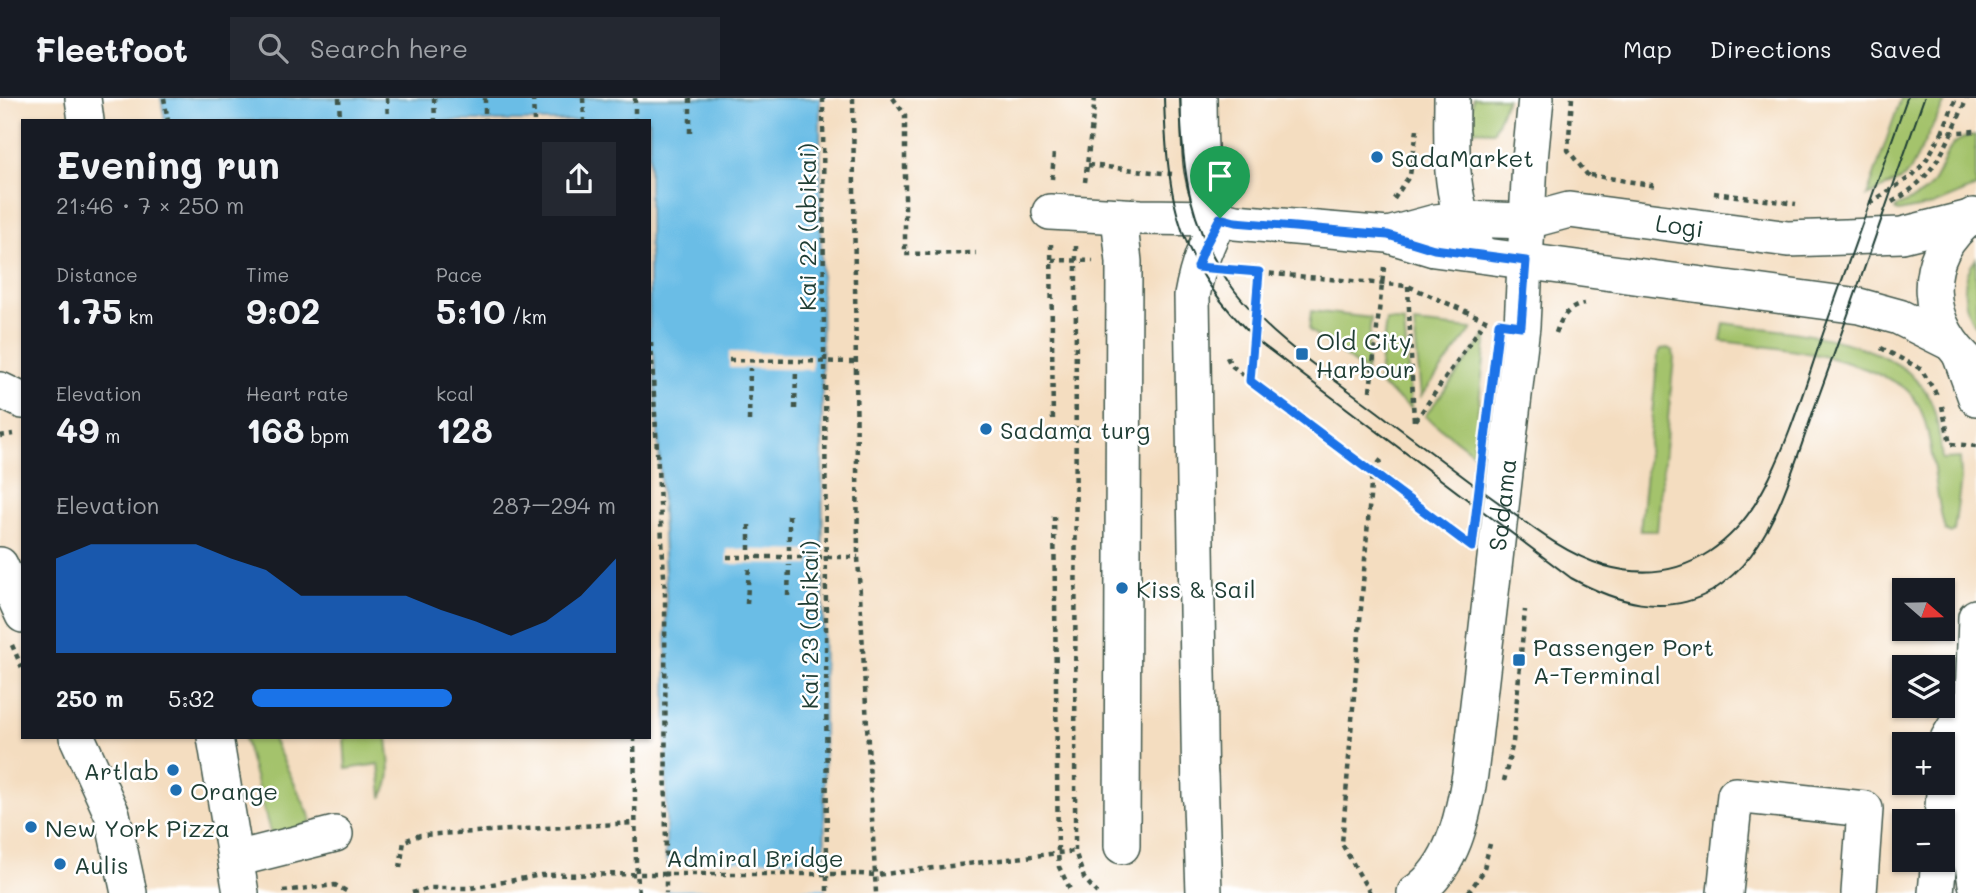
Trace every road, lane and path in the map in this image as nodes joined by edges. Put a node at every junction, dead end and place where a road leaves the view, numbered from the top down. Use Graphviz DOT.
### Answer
graph roads {
  1 [pos="83,98"];
  2 [pos="164,98"];
  3 [pos="339,98"];
  4 [pos="387,98"];
  5 [pos="434,98"];
  6 [pos="485,98"];
  7 [pos="533,98"];
  8 [pos="583,98"];
  9 [pos="635,98"];
  10 [pos="690,98"];
  11 [pos="822,98"];
  12 [pos="853,98"];
  13 [pos="894,98"];
  14 [pos="1095,98"];
  15 [pos="1199,98"];
  16 [pos="1452,98"];
  17 [pos="1536,98"];
  18 [pos="1956,98"];
  19 [pos="1967,98"];
  20 [pos="86,119"];
  21 [pos="168,119"];
  22 [pos="340,119"];
  23 [pos="388,119"];
  24 [pos="435,119"];
  25 [pos="485,119"];
  26 [pos="534,119"];
  27 [pos="584,119"];
  28 [pos="635,119"];
  29 [pos="1418,121"];
  30 [pos="1976,131"];
  31 [pos="690,133"];
  32 [pos="1942,133"];
  33 [pos="1568,150"];
  34 [pos="1452,153"];
  35 [pos="1531,154"];
  36 [pos="1414,155"];
  37 [pos="1590,175"];
  38 [pos="1665,187"];
  39 [pos="1705,192"];
  40 [pos="1799,204"];
  41 [pos="1569,210"];
  42 [pos="1064,213"];
  43 [pos="1119,216"];
  44 [pos="1973,216"];
  45 [pos="1220,218"];
  46 [pos="1462,219"];
  47 [pos="1528,221"];
  48 [pos="1388,235"];
  49 [pos="976,253"];
  50 [pos="1509,258"];
  51 [pos="1052,260"];
  52 [pos="1197,267"];
  53 [pos="1259,272"];
  54 [pos="1382,283"];
  55 [pos="1408,286"];
  56 [pos="1574,306"];
  57 [pos="1485,320"];
  58 [pos="1521,326"];
  59 [pos="1192,327"];
  60 [pos="1878,346"];
  61 [pos="1961,355"];
  62 [pos="824,358"];
  63 [pos="651,359"];
  64 [pos="729,360"];
  65 [pos="855,362"];
  66 [pos="750,368"];
  67 [pos="796,369"];
  68 [pos="0,390"];
  69 [pos="1370,391"];
  70 [pos="1976,398"];
  71 [pos="21,400"];
  72 [pos="795,409"];
  73 [pos="749,421"];
  74 [pos="1053,424"];
  75 [pos="21,434"];
  76 [pos="0,436"];
  77 [pos="1976,446"];
  78 [pos="1384,456"];
  79 [pos="1372,472"];
  80 [pos="789,510"];
  81 [pos="1054,516"];
  82 [pos="749,520"];
  83 [pos="1472,547"];
  84 [pos="749,550"];
  85 [pos="789,550"];
  86 [pos="727,557"];
  87 [pos="858,557"];
  88 [pos="0,565"];
  89 [pos="749,565"];
  90 [pos="789,565"];
  91 [pos="788,596"];
  92 [pos="747,604"];
  93 [pos="21,611"];
  94 [pos="1976,617"];
  95 [pos="1973,694"];
  96 [pos="78,739"];
  97 [pos="215,739"];
  98 [pos="634,739"];
  99 [pos="1200,796"];
  100 [pos="1943,809"];
  101 [pos="635,823"];
  102 [pos="335,834"];
  103 [pos="1122,846"];
  104 [pos="1075,851"];
  105 [pos="1058,853"];
  106 [pos="236,859"];
  107 [pos="400,869"];
  108 [pos="1938,872"];
  109 [pos="636,874"];
  110 [pos="876,875"];
  111 [pos="1976,884"];
  112 [pos="283,891"];
  113 [pos="129,893"];
  114 [pos="241,893"];
  115 [pos="350,893"];
  116 [pos="412,893"];
  117 [pos="639,893"];
  118 [pos="666,893"];
  119 [pos="827,893"];
  120 [pos="876,893"];
  121 [pos="1072,893"];
  122 [pos="1097,893"];
  123 [pos="1204,893"];
  124 [pos="1370,893"];
  125 [pos="1415,893"];
  126 [pos="1724,893"];
  127 [pos="1859,893"];
  128 [pos="1936,893"];
  1 -- 20 [label="street"];
  2 -- 21 [label="path"];
  3 -- 22 [label="path"];
  4 -- 23 [label="path"];
  5 -- 24 [label="path"];
  6 -- 25 [label="path"];
  7 -- 26 [label="path"];
  8 -- 27 [label="path"];
  9 -- 28 [label="path"];
  10 -- 31 [label="path"];
  11 -- 62 [label="path, Kai 22 (abikai)"];
  12 -- 65 [label="path"];
  13 -- 49 [label="path"];
  14 -- 42 [label="path"];
  15 -- 45 [label="street"];
  16 -- 34 [label="street"];
  17 -- 35 [label="street, Sadama"];
  18 -- 32 [label="path"];
  19 -- 30 [label="path"];
  29 -- 36 [label="path"];
  33 -- 35 [label="path"];
  34 -- 36 [label="path"];
  34 -- 46 [label="street"];
  35 -- 41 [label="street"];
  35 -- 47 [label="street, Sadama"];
  36 -- 48 [label="path"];
  37 -- 38 [label="path"];
  39 -- 40 [label="path"];
  41 -- 44 [label="street, Logi"];
  41 -- 47 [label="street, Logi"];
  42 -- 43 [label="street, Logi"];
  42 -- 104 [label="path"];
  43 -- 45 [label="street, Logi"];
  43 -- 103 [label="street"];
  44 -- 61 [label="street"];
  45 -- 48 [label="street, Logi"];
  45 -- 52 [label="street"];
  46 -- 47 [label="street, Logi"];
  46 -- 48 [label="street, Logi"];
  46 -- 50 [label="street"];
  47 -- 50 [label="street, Sadama"];
  48 -- 50 [label="street, Logi"];
  48 -- 54 [label="path"];
  50 -- 58 [label="street, Sadama"];
  50 -- 61 [label="street, Logi"];
  51 -- 74 [label="path"];
  52 -- 53 [label="path"];
  52 -- 59 [label="street"];
  53 -- 54 [label="path"];
  53 -- 79 [label="path"];
  54 -- 55 [label="path"];
  54 -- 69 [label="path"];
  55 -- 57 [label="path"];
  55 -- 57 [label="path"];
  56 -- 58 [label="path"];
  57 -- 58 [label="path"];
  58 -- 125 [label="street, Sadama"];
  59 -- 99 [label="street"];
  59 -- 123 [label="street"];
  60 -- 77 [label="path"];
  61 -- 70 [label="street"];
  62 -- 64 [label="path"];
  62 -- 65 [label="path"];
  62 -- 119 [label="path, Kai 23 (abikai)"];
  63 -- 118 [label="path"];
  65 -- 87 [label="path"];
  66 -- 73 [label="path"];
  67 -- 72 [label="path"];
  68 -- 71 [label="street"];
  75 -- 76 [label="path"];
  78 -- 79 [label="path"];
  79 -- 83 [label="path"];
  79 -- 124 [label="path"];
  80 -- 85 [label="path"];
  81 -- 105 [label="path"];
  82 -- 84 [label="path"];
  86 -- 87 [label="path"];
  87 -- 110 [label="path"];
  88 -- 93 [label="street"];
  89 -- 92 [label="path"];
  90 -- 91 [label="path"];
  94 -- 95 [label="street"];
  95 -- 100 [label="street"];
  95 -- 111 [label="street"];
  96 -- 113 [label="street"];
  97 -- 106 [label="street"];
  98 -- 101 [label="path"];
  101 -- 107 [label="path"];
  101 -- 109 [label="path"];
  102 -- 106 [label="street"];
  104 -- 105 [label="path, Admiral Bridge"];
  104 -- 122 [label="path"];
  105 -- 110 [label="path, Admiral Bridge"];
  105 -- 121 [label="path"];
  106 -- 114 [label="street"];
  108 -- 128 [label="street"];
  109 -- 110 [label="path, Admiral Bridge, bridge"];
  109 -- 116 [label="path, Admiral Bridge"];
  109 -- 117 [label="path"];
  110 -- 120 [label="path"];
  112 -- 115 [label="path"];
  126 -- 127 [label="street"];
}
